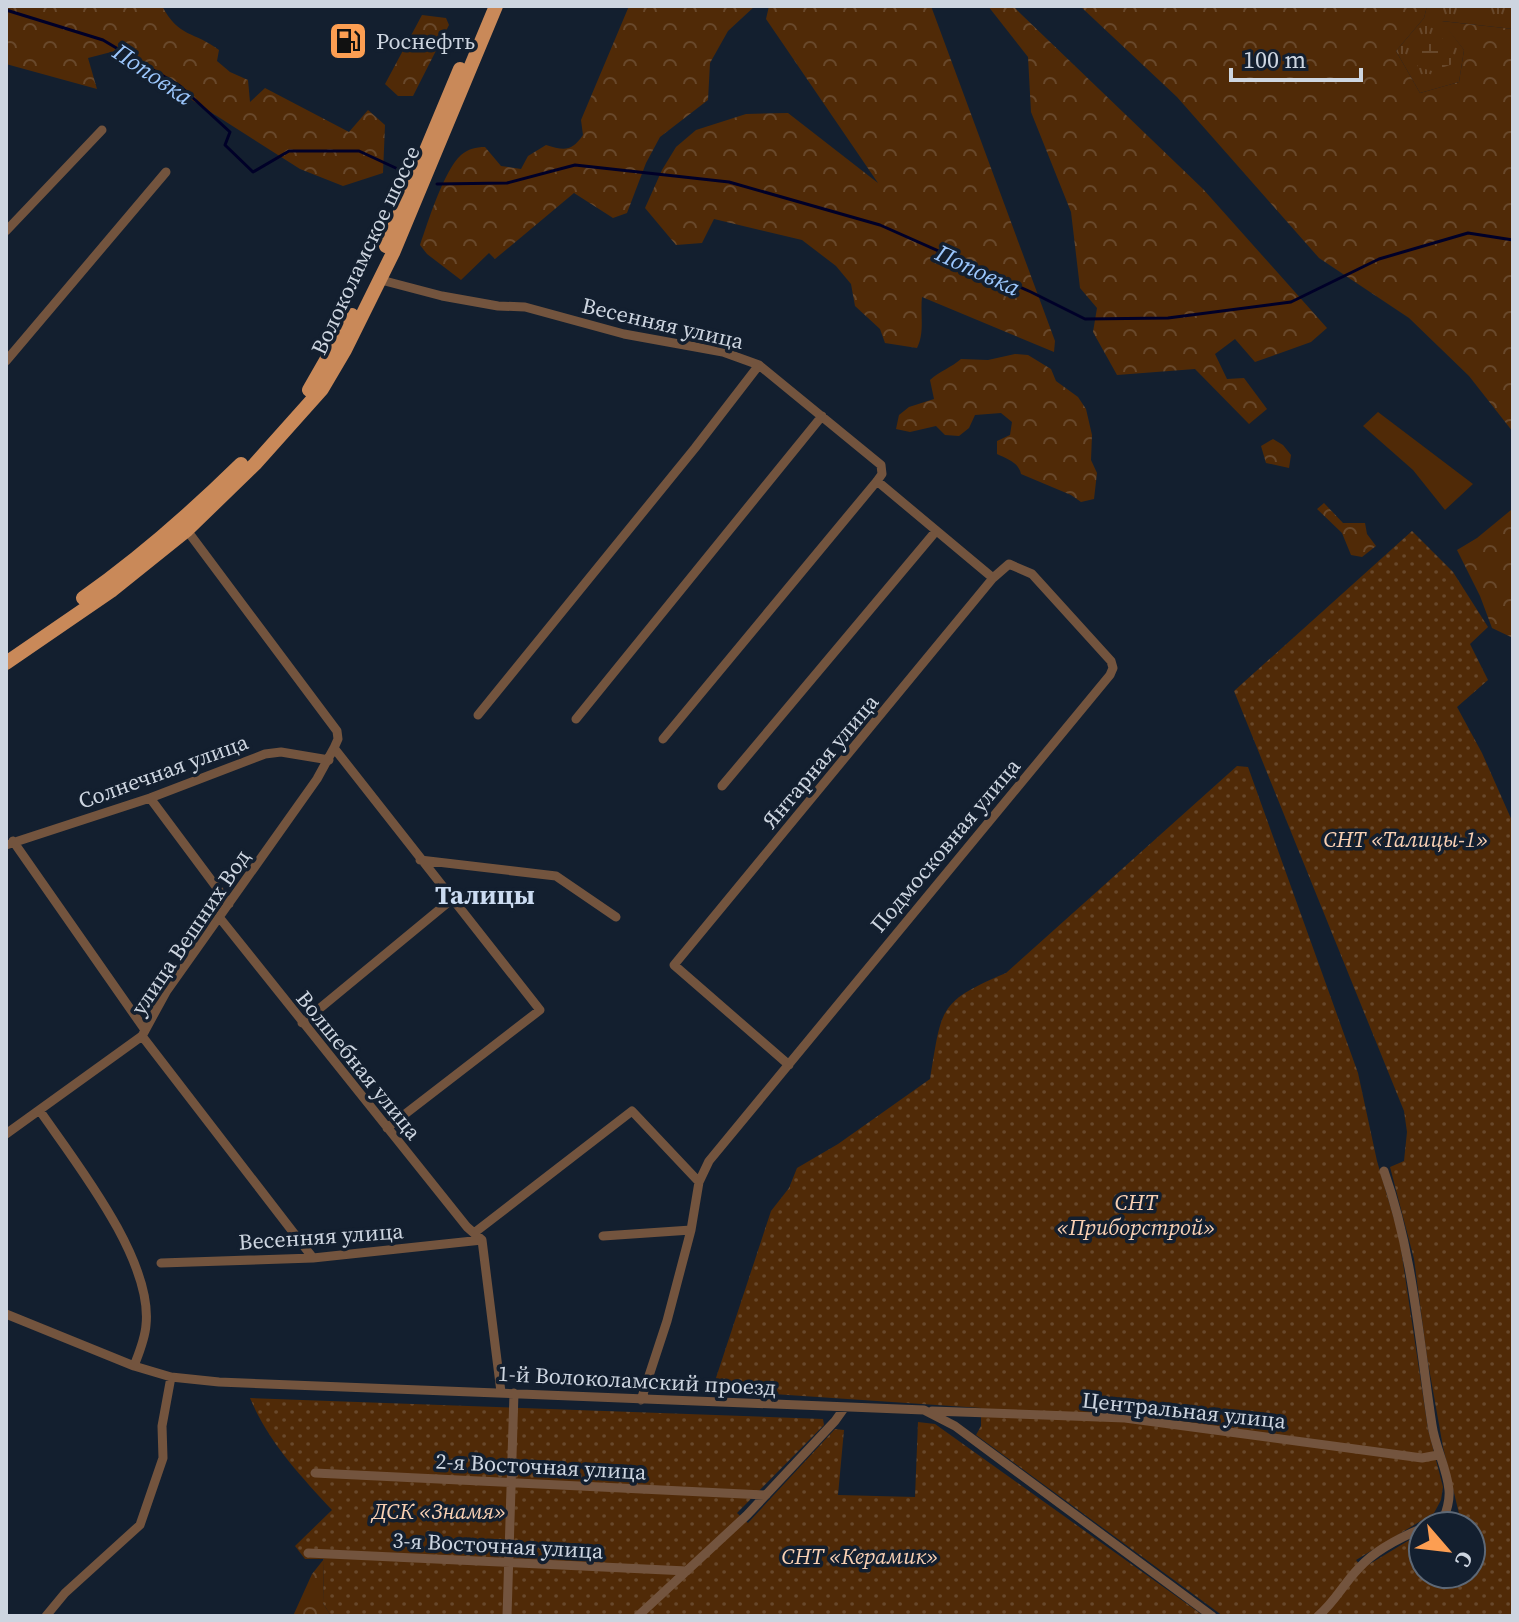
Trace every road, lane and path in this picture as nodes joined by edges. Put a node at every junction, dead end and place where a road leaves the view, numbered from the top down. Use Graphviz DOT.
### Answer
graph roads {
  1 [pos="486,6"];
  2 [pos="496,6"];
  3 [pos="102,130"];
  4 [pos="166,172"];
  5 [pos="6,231"];
  6 [pos="381,280"];
  7 [pos="6,361"];
  8 [pos="759,365"];
  9 [pos="822,416"];
  10 [pos="877,481"];
  11 [pos="184,526"];
  12 [pos="936,531"];
  13 [pos="993,578"];
  14 [pos="6,652"];
  15 [pos="6,663"];
  16 [pos="478,715"];
  17 [pos="576,719"];
  18 [pos="663,739"];
  19 [pos="334,748"];
  20 [pos="329,760"];
  21 [pos="722,786"];
  22 [pos="150,798"];
  23 [pos="9,843"];
  24 [pos="420,860"];
  25 [pos="451,900"];
  26 [pos="229,904"];
  27 [pos="219,917"];
  28 [pos="616,917"];
  29 [pos="302,1023"];
  30 [pos="143,1033"];
  31 [pos="789,1065"];
  32 [pos="40,1111"];
  33 [pos="387,1128"];
  34 [pos="6,1134"];
  35 [pos="1384,1171"];
  36 [pos="699,1182"];
  37 [pos="691,1230"];
  38 [pos="478,1236"];
  39 [pos="603,1236"];
  40 [pos="313,1258"];
  41 [pos="161,1263"];
  42 [pos="6,1314"];
  43 [pos="134,1366"];
  44 [pos="171,1377"];
  45 [pos="501,1392"];
  46 [pos="514,1393"];
  47 [pos="641,1400"];
  48 [pos="845,1407"];
  49 [pos="924,1410"];
  50 [pos="1438,1455"];
  51 [pos="315,1473"];
  52 [pos="510,1481"];
  53 [pos="766,1495"];
  54 [pos="1447,1510"];
  55 [pos="1407,1535"];
  56 [pos="308,1553"];
  57 [pos="508,1564"];
  58 [pos="687,1571"];
  59 [pos="46,1616"];
  60 [pos="507,1616"];
  61 [pos="638,1616"];
  62 [pos="1212,1616"];
  63 [pos="1318,1616"];
  1 -- 11 [label="main road, Волоколамское шоссе"];
  2 -- 6 [label="main road, Волоколамское шоссе"];
  3 -- 5 [label="street"];
  4 -- 7 [label="street"];
  6 -- 8 [label="street, Весенняя улица"];
  6 -- 11 [label="main road, Волоколамское шоссе"];
  8 -- 9 [label="street, Весенняя улица"];
  8 -- 16 [label="street"];
  9 -- 10 [label="street, Весенняя улица"];
  9 -- 17 [label="street"];
  10 -- 12 [label="street, Весенняя улица"];
  10 -- 18 [label="street"];
  11 -- 14 [label="main road, Волоколамское шоссе"];
  11 -- 15 [label="main road, Волоколамское шоссе"];
  11 -- 19 [label="street, улица Вешних Вод"];
  12 -- 13 [label="street, Весенняя улица"];
  12 -- 21 [label="street"];
  13 -- 31 [label="street, Янтарная улица"];
  13 -- 31 [label="street, Подмосковная улица"];
  19 -- 20 [label="street, улица Вешних Вод"];
  19 -- 24 [label="street"];
  20 -- 22 [label="street, Солнечная улица"];
  20 -- 26 [label="street, улица Вешних Вод"];
  22 -- 23 [label="street, Солнечная улица"];
  22 -- 26 [label="street"];
  23 -- 30 [label="street, Солнечная улица"];
  24 -- 25 [label="street"];
  24 -- 28 [label="street"];
  25 -- 29 [label="street"];
  25 -- 33 [label="street"];
  26 -- 27 [label="street, улица Вешних Вод"];
  27 -- 29 [label="street, Волшебная улица"];
  27 -- 30 [label="street, улица Вешних Вод"];
  29 -- 33 [label="street, Волшебная улица"];
  30 -- 32 [label="street, улица Вешних Вод"];
  30 -- 40 [label="street, Солнечная улица"];
  31 -- 36 [label="street, Подмосковная улица"];
  32 -- 34 [label="street, улица Вешних Вод"];
  32 -- 43 [label="street"];
  33 -- 38 [label="street, Волшебная улица"];
  35 -- 50 [label="street"];
  36 -- 37 [label="street"];
  36 -- 38 [label="street"];
  37 -- 39 [label="street"];
  37 -- 47 [label="street"];
  38 -- 40 [label="street, Весенняя улица"];
  38 -- 45 [label="street"];
  40 -- 41 [label="street, Весенняя улица"];
  42 -- 43 [label="street, 1-й Волоколамский проезд"];
  43 -- 44 [label="street, 1-й Волоколамский проезд"];
  44 -- 45 [label="street, 1-й Волоколамский проезд"];
  44 -- 59 [label="street"];
  45 -- 46 [label="street, 1-й Волоколамский проезд"];
  46 -- 47 [label="street, 1-й Волоколамский проезд"];
  46 -- 52 [label="street"];
  47 -- 48 [label="street, 1-й Волоколамский проезд"];
  48 -- 49 [label="street, 1-й Волоколамский проезд"];
  48 -- 53 [label="street"];
  49 -- 50 [label="street, Центральная улица"];
  49 -- 62 [label="street, 1-й Волоколамский проезд"];
  50 -- 54 [label="street"];
  51 -- 52 [label="street, 2-я Восточная улица"];
  52 -- 53 [label="street, 2-я Восточная улица"];
  52 -- 57 [label="street"];
  53 -- 58 [label="street"];
  55 -- 63 [label="street"];
  56 -- 57 [label="street, 3-я Восточная улица"];
  57 -- 58 [label="street, 3-я Восточная улица"];
  57 -- 60 [label="street"];
  58 -- 61 [label="street"];
}
